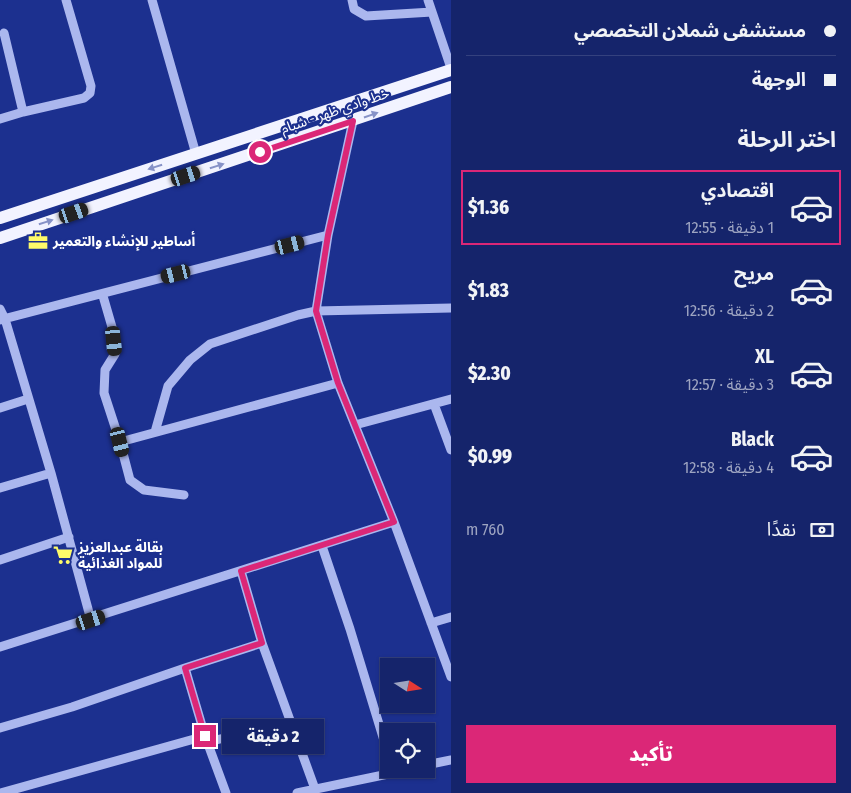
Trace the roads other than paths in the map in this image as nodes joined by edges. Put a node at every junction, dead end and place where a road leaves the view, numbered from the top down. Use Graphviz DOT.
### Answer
graph roads {
  1 [pos="66,0"];
  2 [pos="152,0"];
  3 [pos="352,0"];
  4 [pos="428,0"];
  5 [pos="432,12"];
  6 [pos="4,33"];
  7 [pos="451,69"];
  8 [pos="451,88"];
  9 [pos="23,112"];
  10 [pos="0,119"];
  11 [pos="353,121"];
  12 [pos="196,154"];
  13 [pos="0,218"];
  14 [pos="328,235"];
  15 [pos="0,238"];
  16 [pos="103,296"];
  17 [pos="451,308"];
  18 [pos="0,309"];
  19 [pos="316,311"];
  20 [pos="2,320"];
  21 [pos="338,383"];
  22 [pos="28,399"];
  23 [pos="451,399"];
  24 [pos="434,404"];
  25 [pos="0,408"];
  26 [pos="355,425"];
  27 [pos="154,432"];
  28 [pos="120,442"];
  29 [pos="451,450"];
  30 [pos="51,473"];
  31 [pos="0,488"];
  32 [pos="184,495"];
  33 [pos="394,522"];
  34 [pos="69,537"];
  35 [pos="322,546"];
  36 [pos="0,560"];
  37 [pos="241,571"];
  38 [pos="451,617"];
  39 [pos="91,620"];
  40 [pos="431,623"];
  41 [pos="262,643"];
  42 [pos="0,647"];
  43 [pos="185,668"];
  44 [pos="451,677"];
  45 [pos="380,727"];
  46 [pos="0,728"];
  47 [pos="256,730"];
  48 [pos="206,739"];
  49 [pos="451,760"];
  50 [pos="435,763"];
  51 [pos="380,774"];
  52 [pos="315,788"];
  53 [pos="1,793"];
  54 [pos="226,793"];
  55 [pos="297,793"];
  1 -- 9 [label="street"];
  2 -- 12 [label="street"];
  3 -- 5 [label="street"];
  4 -- 5 [label="street"];
  5 -- 7 [label="street"];
  6 -- 9 [label="street"];
  7 -- 12 [label="main road, خط وادي ظهر - شبام"];
  11 -- 8 [label="main road, خط وادي ظهر - شبام, one-way"];
  9 -- 10 [label="street"];
  11 -- 14 [label="street"];
  15 -- 11 [label="main road, خط وادي ظهر - شبام, one-way"];
  12 -- 13 [label="main road, خط وادي ظهر - شبام, one-way"];
  14 -- 19 [label="street"];
  14 -- 20 [label="street"];
  16 -- 28 [label="street"];
  17 -- 19 [label="street"];
  18 -- 20 [label="street"];
  19 -- 21 [label="street"];
  19 -- 27 [label="street"];
  20 -- 22 [label="street"];
  21 -- 26 [label="street"];
  21 -- 27 [label="street"];
  22 -- 25 [label="street"];
  22 -- 30 [label="street"];
  23 -- 24 [label="street"];
  24 -- 26 [label="street"];
  24 -- 29 [label="street"];
  26 -- 33 [label="street"];
  27 -- 28 [label="street"];
  28 -- 32 [label="street"];
  30 -- 31 [label="street"];
  30 -- 34 [label="street"];
  33 -- 35 [label="street"];
  33 -- 40 [label="street"];
  34 -- 36 [label="street"];
  34 -- 39 [label="street"];
  35 -- 37 [label="street"];
  35 -- 45 [label="street"];
  37 -- 39 [label="street"];
  37 -- 41 [label="street"];
  38 -- 40 [label="street"];
  39 -- 42 [label="street"];
  40 -- 44 [label="street"];
  41 -- 43 [label="street"];
  41 -- 52 [label="street"];
  43 -- 46 [label="street"];
  43 -- 48 [label="street"];
  47 -- 48 [label="street"];
  48 -- 53 [label="street"];
  48 -- 54 [label="street"];
  49 -- 50 [label="street"];
  51 -- 52 [label="street"];
  52 -- 55 [label="street"];
}
